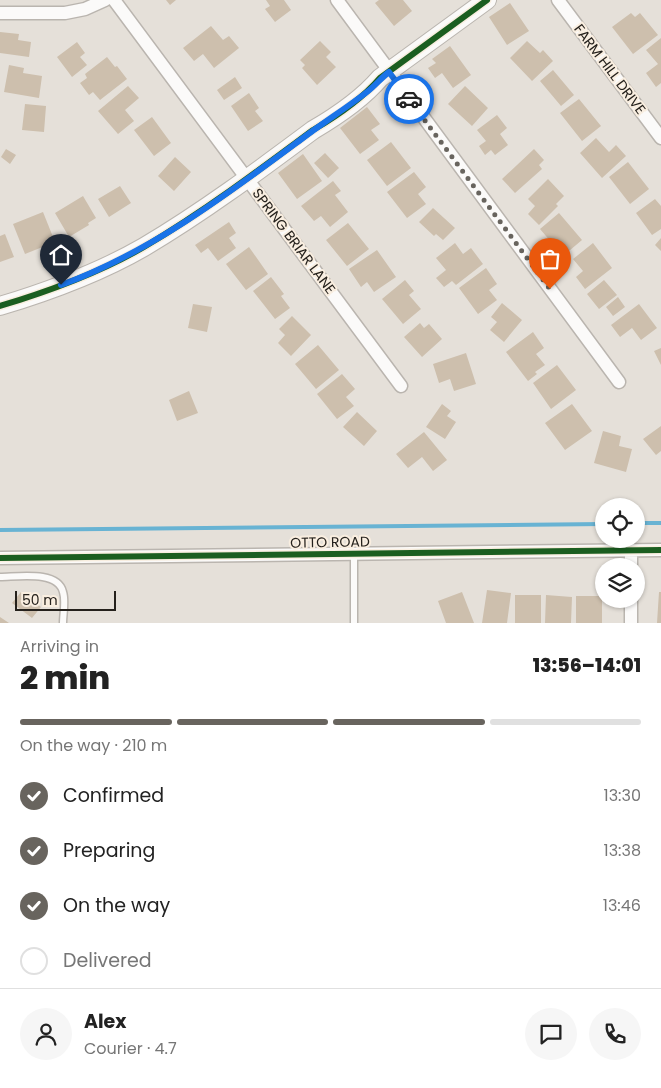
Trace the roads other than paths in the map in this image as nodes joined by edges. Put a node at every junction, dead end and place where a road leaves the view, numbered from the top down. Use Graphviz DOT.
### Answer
graph roads {
  1 [pos="105,0"];
  2 [pos="114,0"];
  3 [pos="336,0"];
  4 [pos="487,0"];
  5 [pos="558,0"];
  6 [pos="0,12"];
  7 [pos="389,72"];
  8 [pos="661,138"];
  9 [pos="248,179"];
  10 [pos="0,306"];
  11 [pos="619,382"];
  12 [pos="401,386"];
  13 [pos="631,550"];
  14 [pos="661,550"];
  15 [pos="354,554"];
  16 [pos="0,558"];
  17 [pos="631,558"];
  18 [pos="0,577"];
  19 [pos="631,608"];
  20 [pos="63,623"];
  21 [pos="354,623"];
  22 [pos="630,623"];
  1 -- 6 [label="street"];
  2 -- 9 [label="street, SPRING BRIAR LANE"];
  3 -- 7 [label="street"];
  4 -- 7 [label="street"];
  5 -- 8 [label="street, FARM HILL DRIVE"];
  7 -- 9 [label="street"];
  7 -- 11 [label="street"];
  9 -- 10 [label="street"];
  9 -- 12 [label="street, SPRING BRIAR LANE"];
  13 -- 14 [label="street, OTTO ROAD"];
  13 -- 15 [label="street, OTTO ROAD"];
  13 -- 17 [label="street"];
  15 -- 16 [label="street, OTTO ROAD"];
  15 -- 21 [label="lane"];
  18 -- 20 [label="lane"];
  19 -- 22 [label="street"];
}
